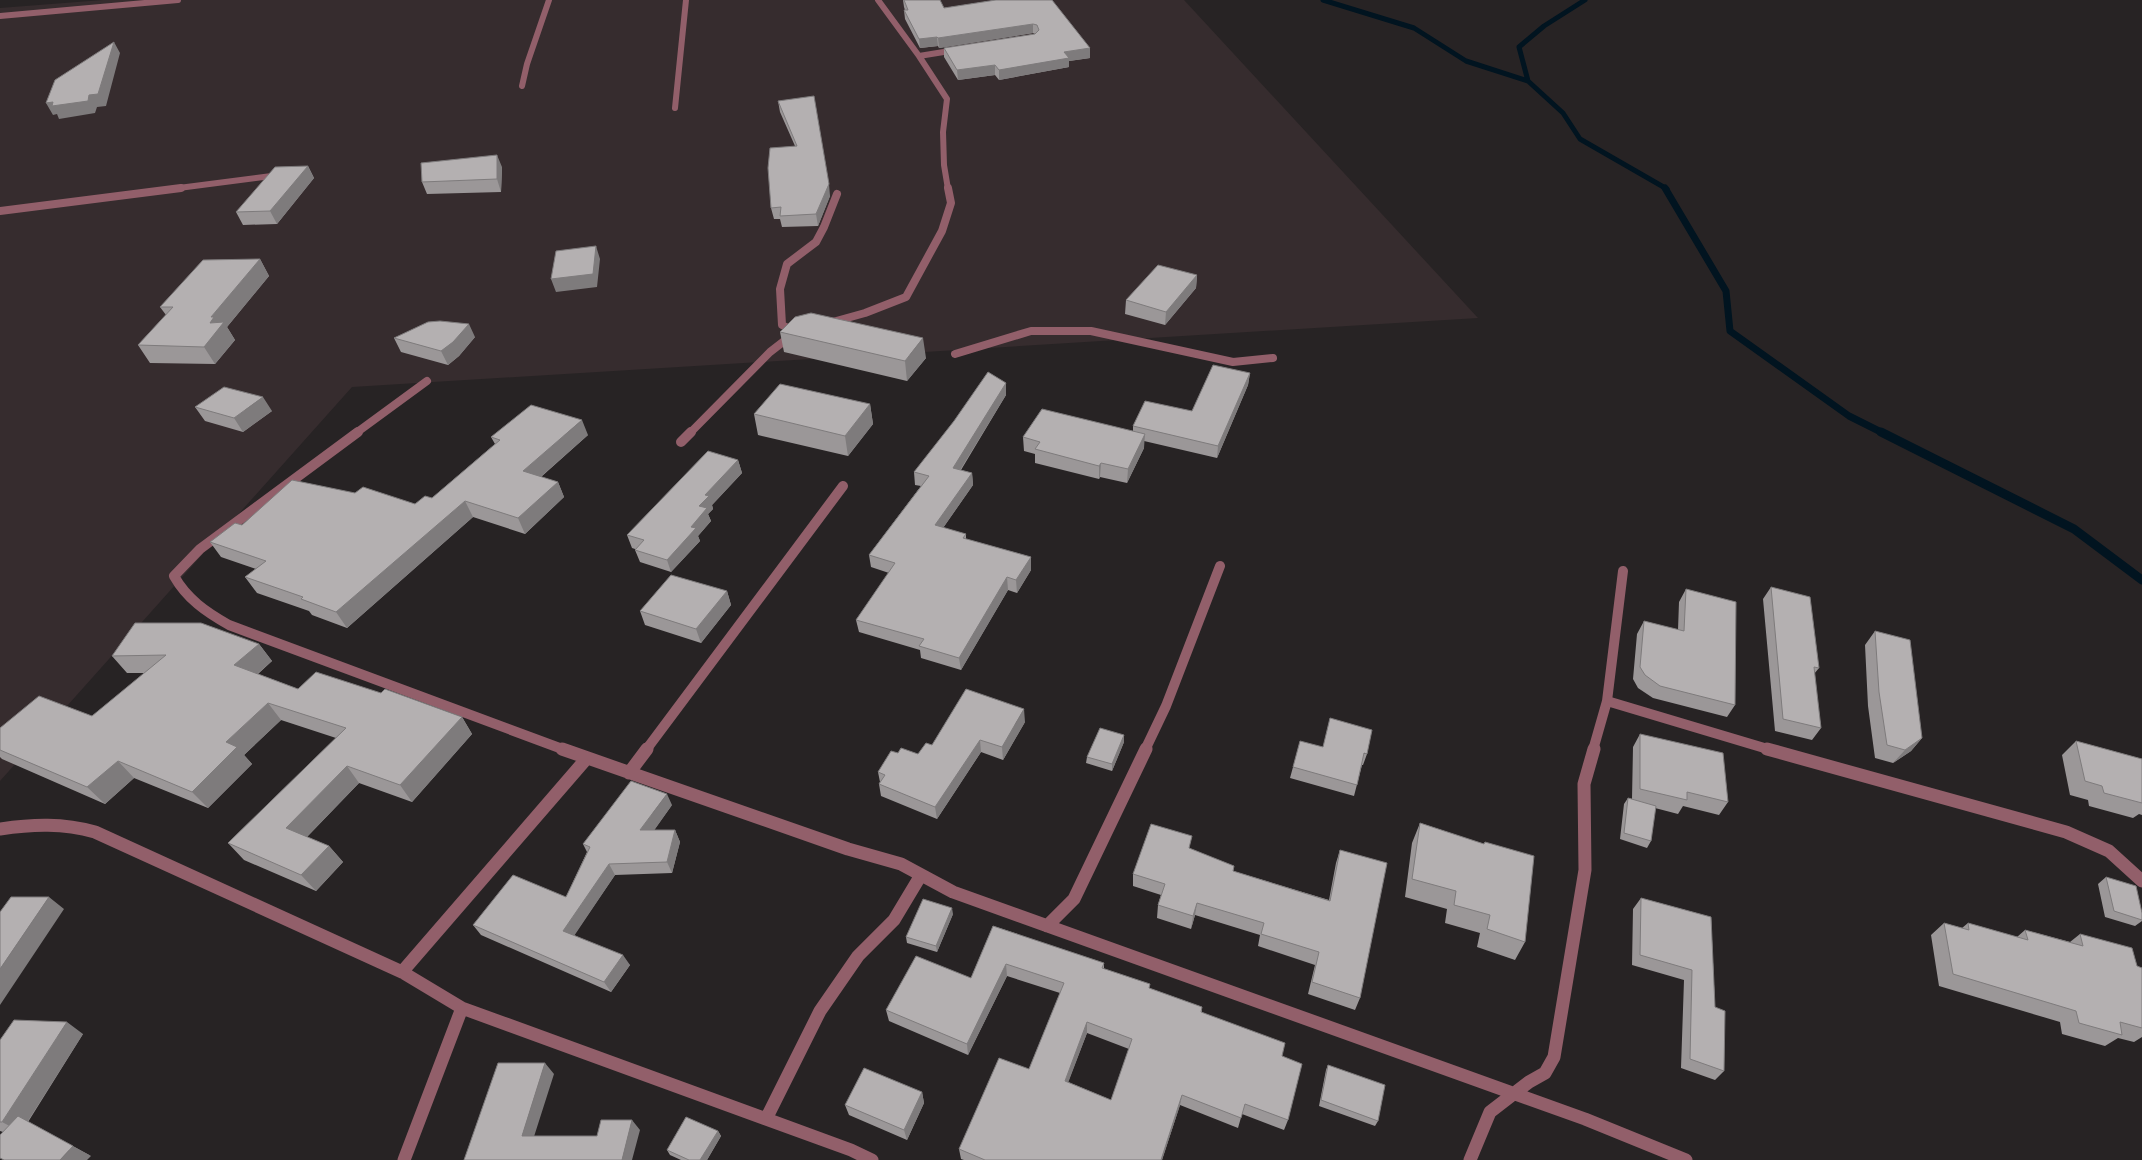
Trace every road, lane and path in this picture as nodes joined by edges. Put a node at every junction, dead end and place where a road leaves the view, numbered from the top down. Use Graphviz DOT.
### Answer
graph roads {
  1 [pos="178,0"];
  2 [pos="549,0"];
  3 [pos="686,0"];
  4 [pos="878,0"];
  5 [pos="0,16"];
  6 [pos="967,48"];
  7 [pos="919,56"];
  8 [pos="522,86"];
  9 [pos="675,108"];
  10 [pos="291,173"];
  11 [pos="837,194"];
  12 [pos="0,211"];
  13 [pos="822,325"];
  14 [pos="805,329"];
  15 [pos="796,332"];
  16 [pos="955,354"];
  17 [pos="1273,358"];
  18 [pos="427,381"];
  19 [pos="681,442"];
  20 [pos="843,486"];
  21 [pos="1220,566"];
  22 [pos="1623,571"];
  23 [pos="1608,701"];
  24 [pos="587,758"];
  25 [pos="630,773"];
  26 [pos="0,829"];
  27 [pos="922,875"];
  28 [pos="2142,881"];
  29 [pos="1047,926"];
  30 [pos="402,972"];
  31 [pos="462,1008"];
  32 [pos="1514,1095"];
  33 [pos="766,1119"];
  34 [pos="404,1160"];
  35 [pos="872,1160"];
  36 [pos="1470,1160"];
  37 [pos="1686,1160"];
  1 -- 5 [label="street"];
  2 -- 8 [label="street"];
  3 -- 9 [label="street"];
  4 -- 7 [label="street"];
  6 -- 7 [label="street"];
  7 -- 13 [label="street"];
  10 -- 12 [label="street"];
  11 -- 15 [label="street"];
  14 -- 15 [label="street"];
  15 -- 19 [label="street"];
  16 -- 17 [label="street"];
  18 -- 24 [label="street"];
  20 -- 25 [label="street"];
  21 -- 29 [label="street"];
  22 -- 23 [label="street"];
  23 -- 28 [label="street"];
  23 -- 32 [label="street"];
  24 -- 25 [label="street"];
  24 -- 30 [label="street"];
  25 -- 27 [label="street"];
  26 -- 30 [label="street"];
  27 -- 29 [label="street"];
  27 -- 33 [label="street"];
  29 -- 32 [label="street"];
  30 -- 31 [label="street"];
  31 -- 33 [label="street"];
  31 -- 34 [label="street"];
  32 -- 36 [label="street"];
  32 -- 37 [label="street"];
  33 -- 35 [label="street"];
}
